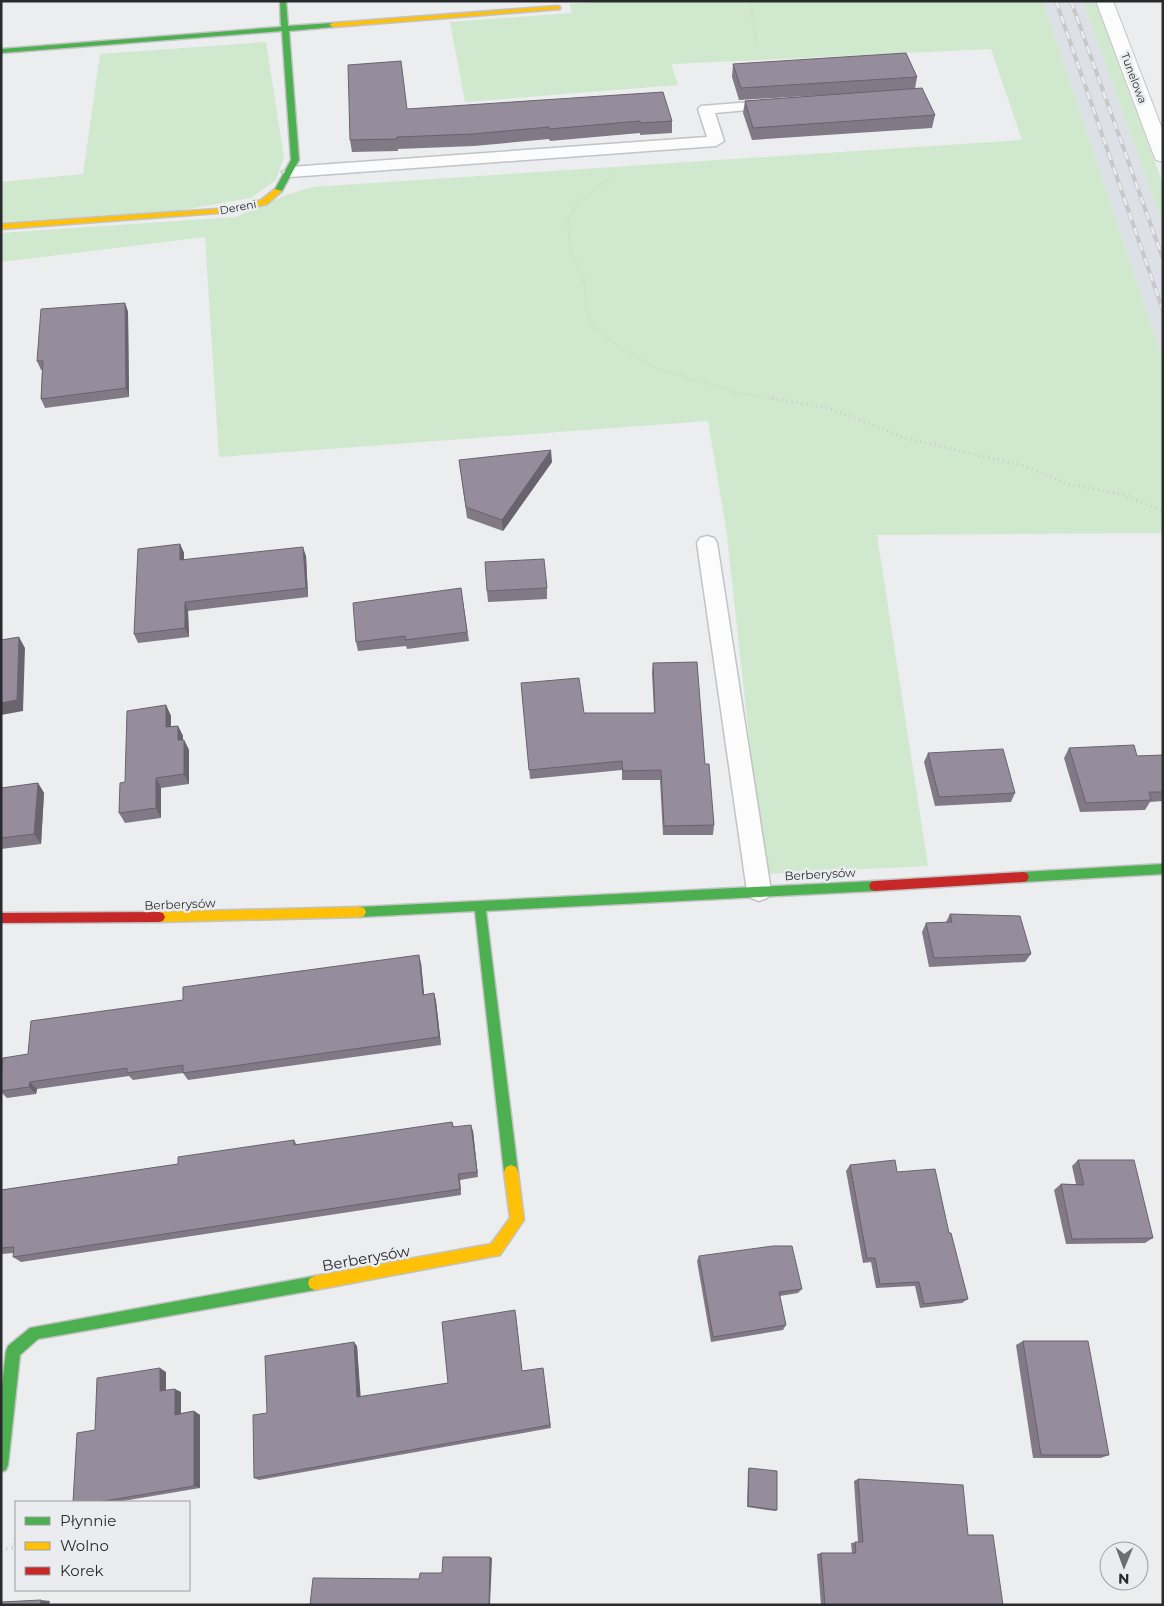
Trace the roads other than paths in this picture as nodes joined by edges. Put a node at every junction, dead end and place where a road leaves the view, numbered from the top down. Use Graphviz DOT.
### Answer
graph roads {
  1 [pos="283,1"];
  2 [pos="1104,1"];
  3 [pos="558,8"];
  4 [pos="285,29"];
  5 [pos="1,51"];
  6 [pos="795,103"];
  7 [pos="1163,156"];
  8 [pos="290,172"];
  9 [pos="1,227"];
  10 [pos="707,543"];
  11 [pos="1163,869"];
  12 [pos="759,891"];
  13 [pos="480,907"];
  14 [pos="1,918"];
  15 [pos="1,1465"];
  1 -- 4 [label="street, Dereni"];
  2 -- 7 [label="street, Tunelowa"];
  3 -- 4 [label="street"];
  4 -- 5 [label="street"];
  4 -- 8 [label="street, Dereni"];
  6 -- 8 [label="lane"];
  8 -- 9 [label="street, Dereni"];
  10 -- 12 [label="lane"];
  11 -- 12 [label="street, Berberysów"];
  12 -- 13 [label="street, Berberysów"];
  13 -- 14 [label="street, Berberysów"];
  13 -- 15 [label="street, Berberysów"];
}
